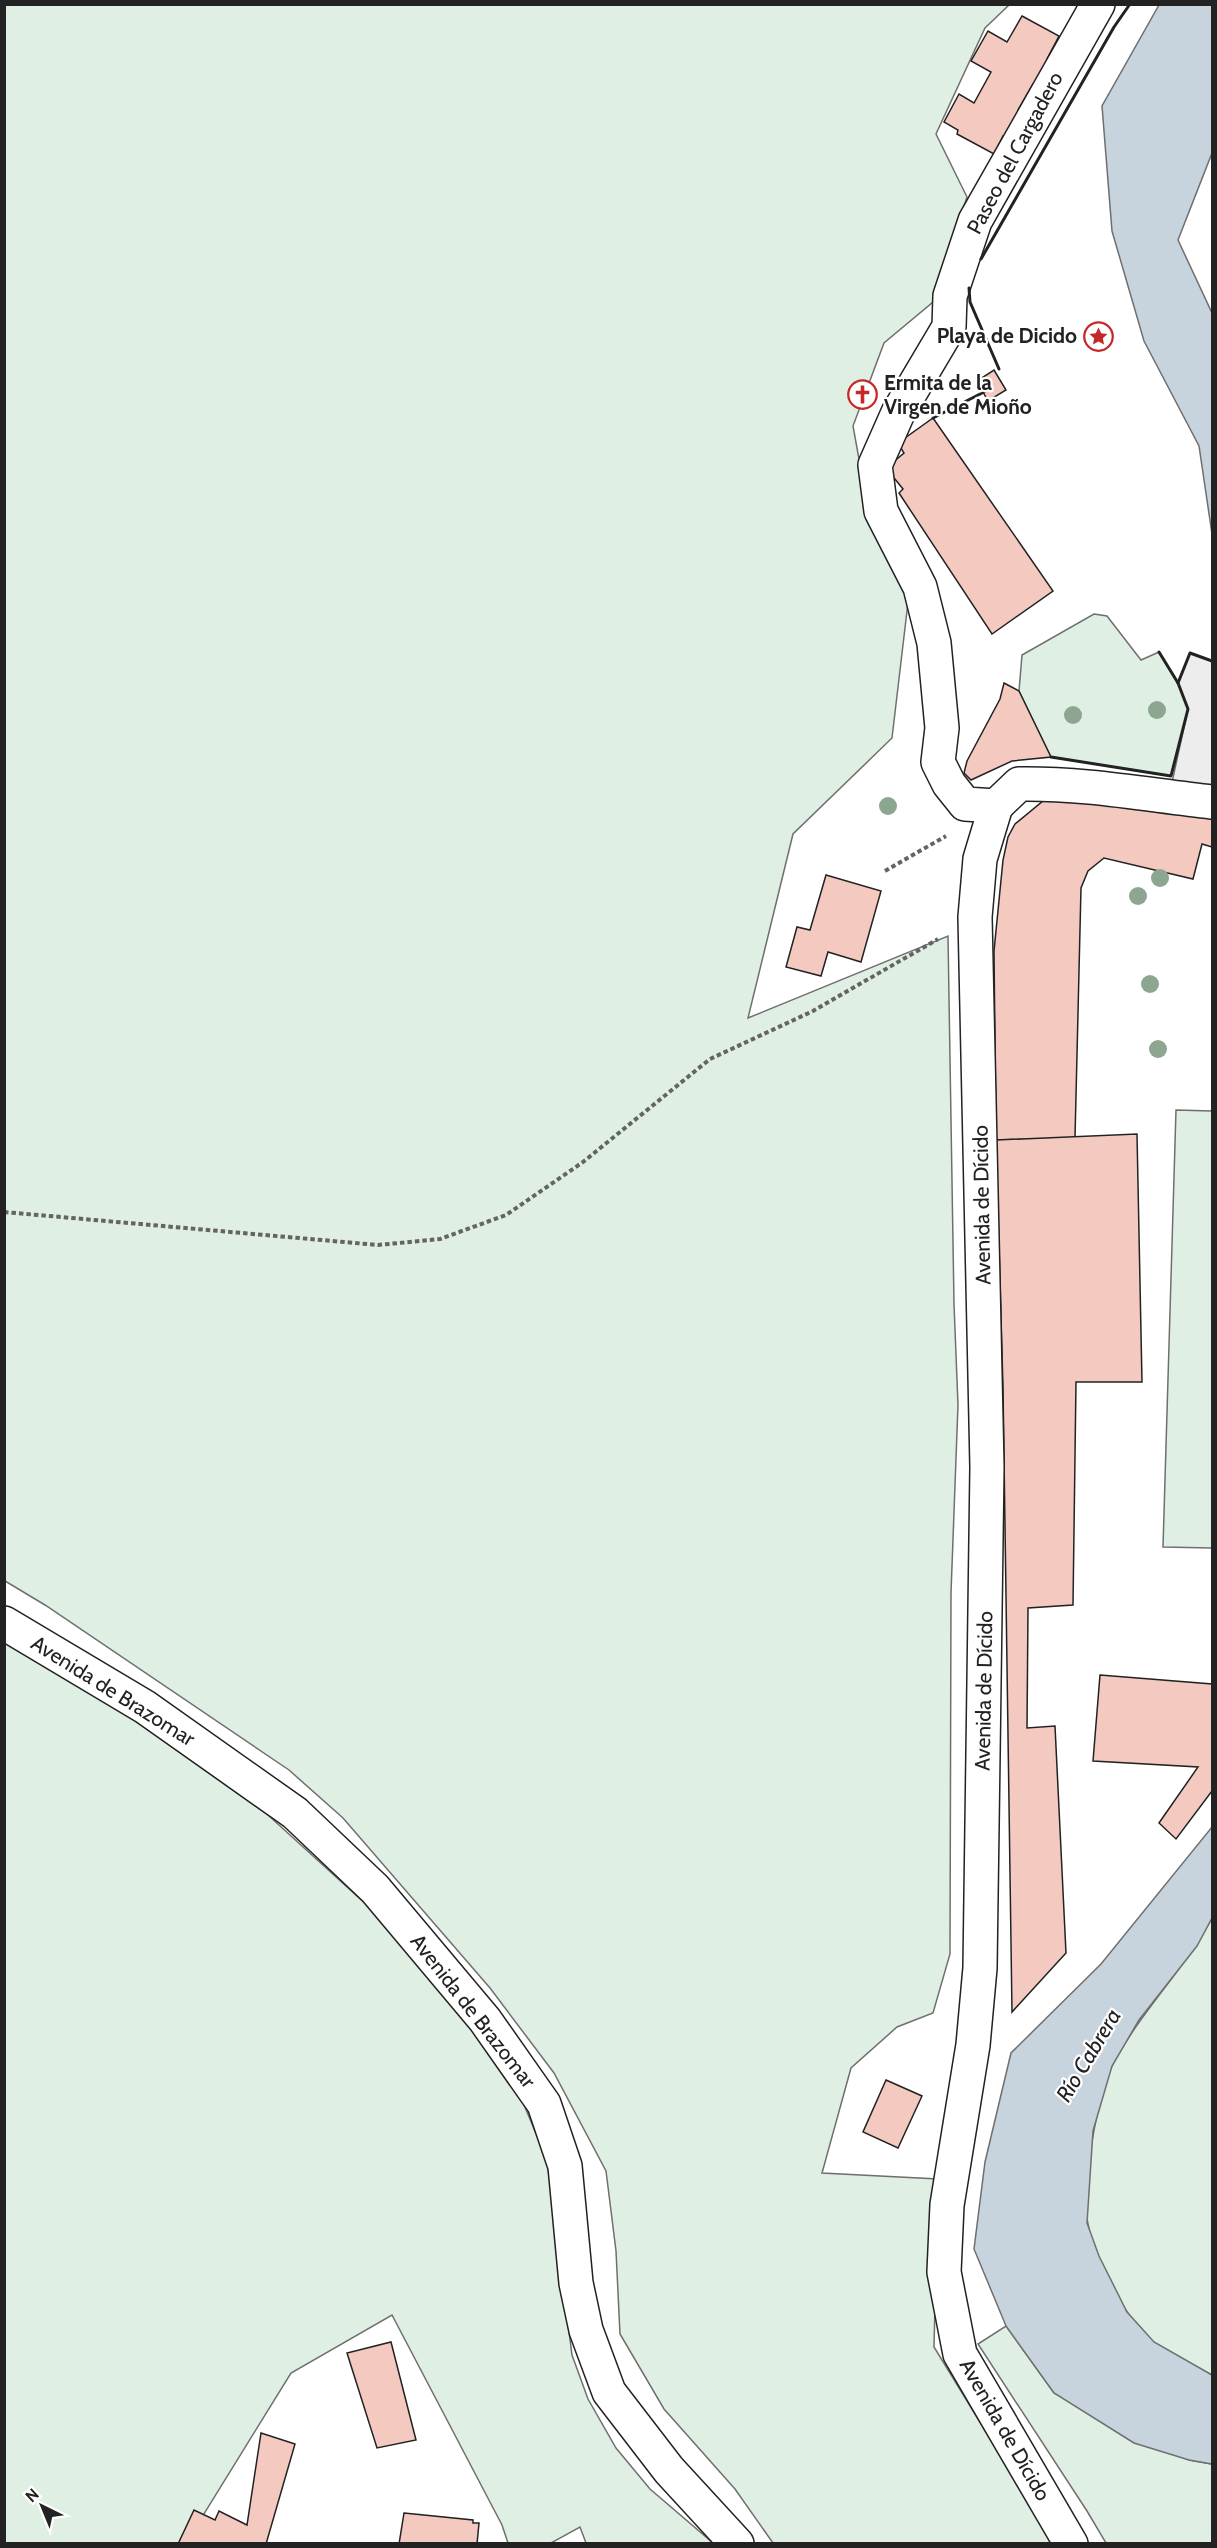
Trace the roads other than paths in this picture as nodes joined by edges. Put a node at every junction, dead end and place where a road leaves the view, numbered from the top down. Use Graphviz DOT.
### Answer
graph roads {
  1 [pos="1098,4"];
  2 [pos="1212,802"];
  3 [pos="980,805"];
  4 [pos="4,1623"];
  5 [pos="738,2544"];
  6 [pos="1071,2544"];
  1 -- 3 [label="main road, Paseo del Cargadero"];
  2 -- 3 [label="main road"];
  3 -- 6 [label="main road, Avenida de Dícido"];
  4 -- 5 [label="main road, Avenida de Brazomar"];
}
